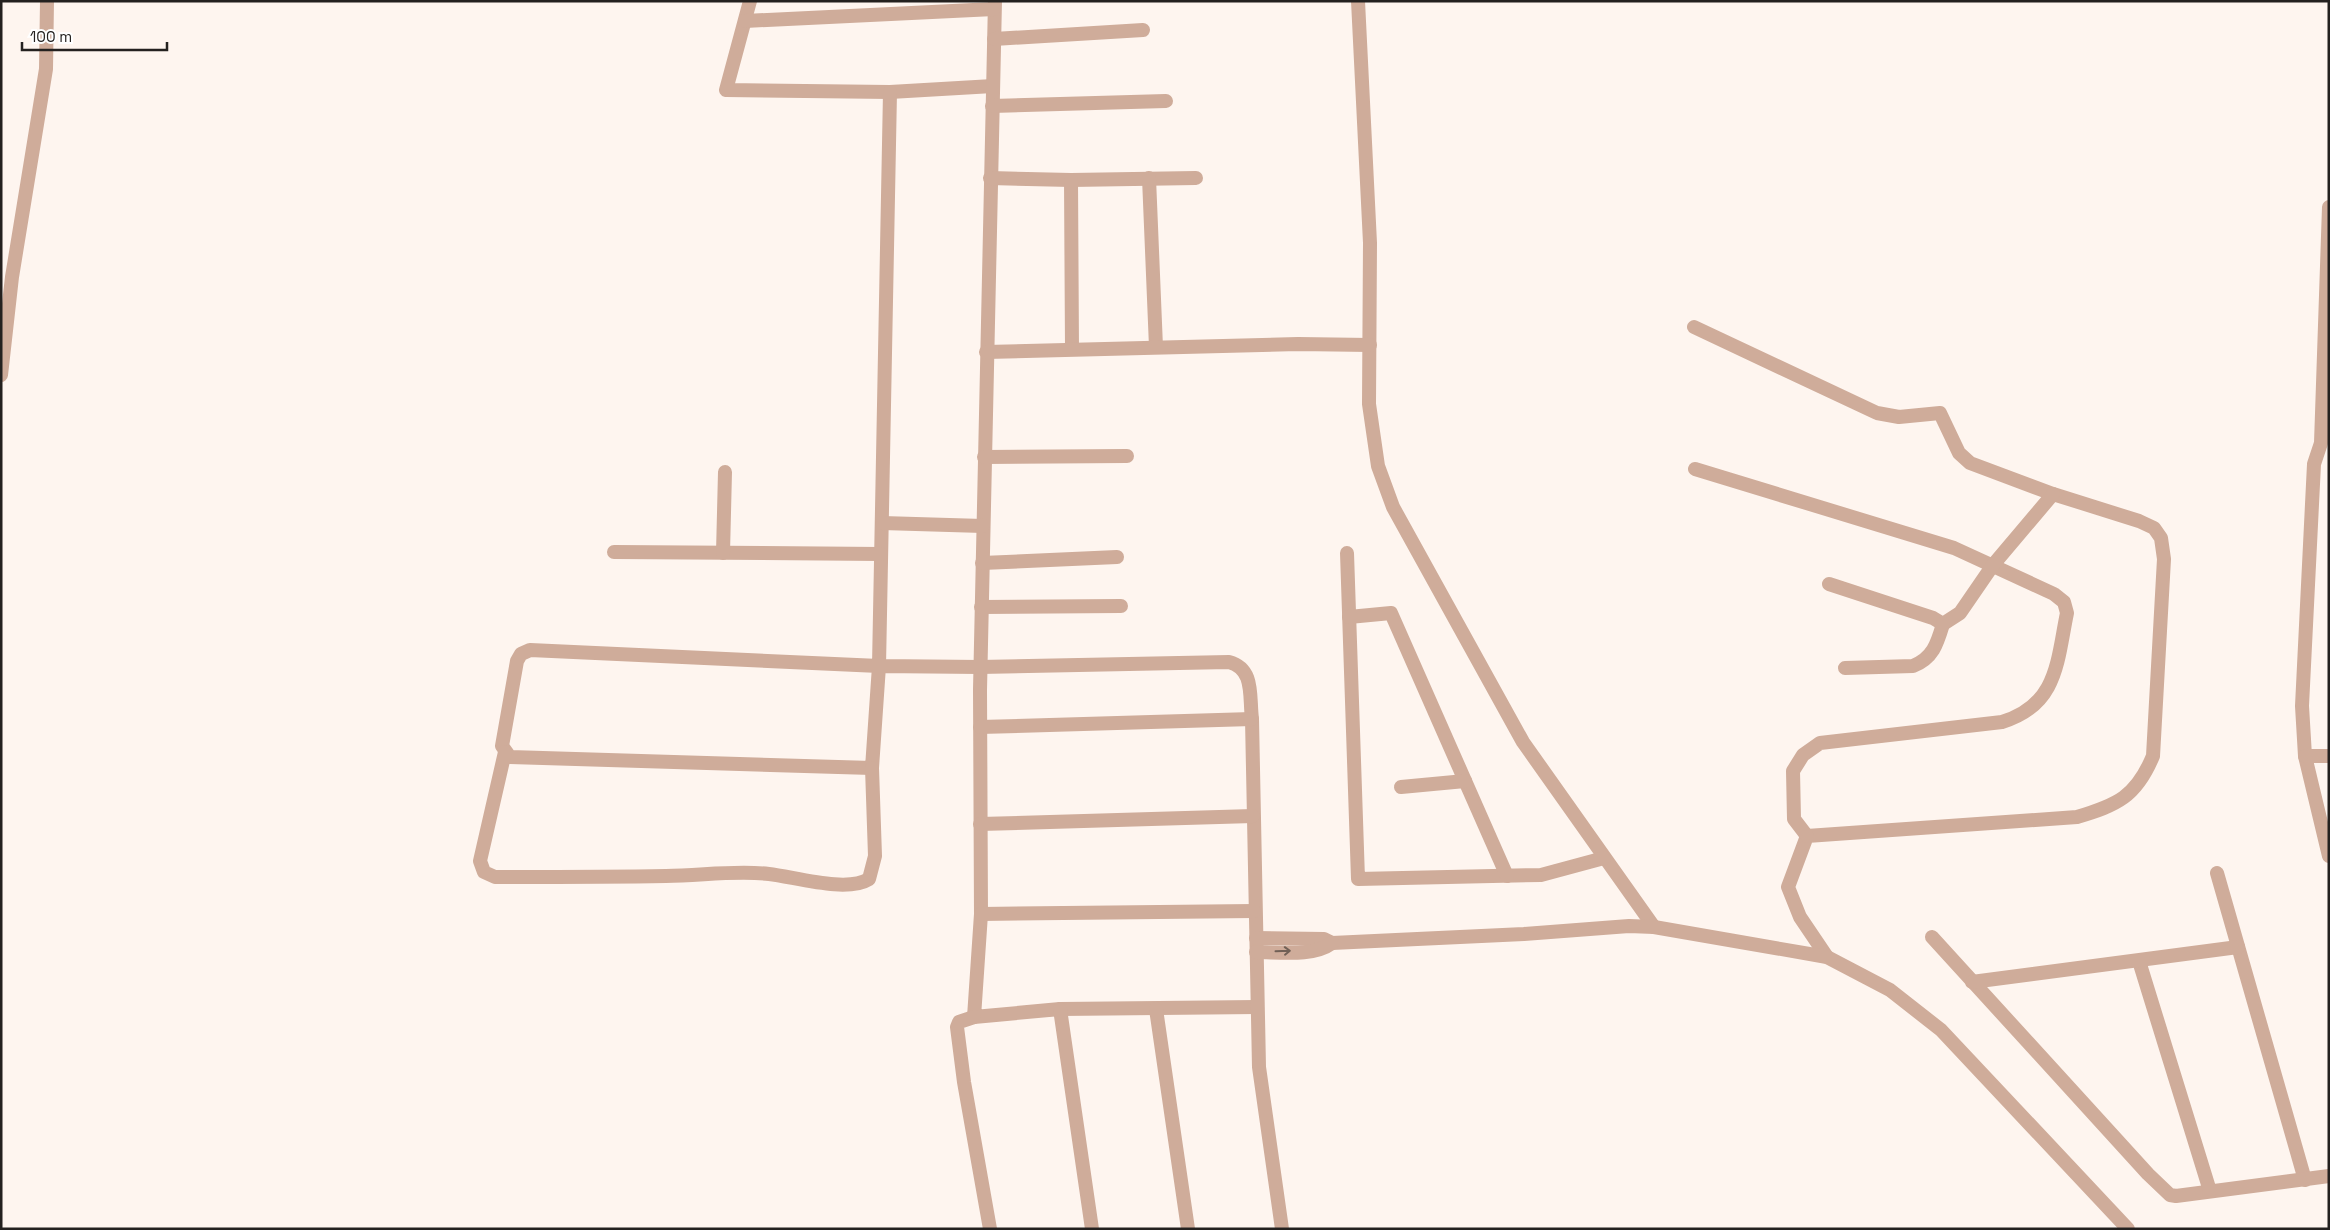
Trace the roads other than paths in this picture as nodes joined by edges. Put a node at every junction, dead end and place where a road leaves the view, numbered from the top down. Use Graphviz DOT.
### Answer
graph roads {
  1 [pos="47,1"];
  2 [pos="750,1"];
  3 [pos="1358,1"];
  4 [pos="994,5"];
  5 [pos="745,21"];
  6 [pos="1143,30"];
  7 [pos="994,39"];
  8 [pos="992,86"];
  9 [pos="890,92"];
  10 [pos="1166,101"];
  11 [pos="992,106"];
  12 [pos="990,178"];
  13 [pos="1149,178"];
  14 [pos="1196,178"];
  15 [pos="1071,180"];
  16 [pos="2329,207"];
  17 [pos="2328,245"];
  18 [pos="1694,327"];
  19 [pos="1370,345"];
  20 [pos="1156,347"];
  21 [pos="1072,350"];
  22 [pos="986,352"];
  23 [pos="2326,354"];
  24 [pos="1,375"];
  25 [pos="2324,452"];
  26 [pos="1127,456"];
  27 [pos="984,457"];
  28 [pos="1695,469"];
  29 [pos="725,472"];
  30 [pos="2053,494"];
  31 [pos="882,523"];
  32 [pos="983,526"];
  33 [pos="614,552"];
  34 [pos="723,553"];
  35 [pos="1347,553"];
  36 [pos="881,554"];
  37 [pos="1117,558"];
  38 [pos="982,563"];
  39 [pos="1993,565"];
  40 [pos="1829,584"];
  41 [pos="1121,606"];
  42 [pos="982,607"];
  43 [pos="1349,617"];
  44 [pos="1943,624"];
  45 [pos="879,666"];
  46 [pos="980,667"];
  47 [pos="1844,668"];
  48 [pos="1252,719"];
  49 [pos="980,727"];
  50 [pos="505,752"];
  51 [pos="2305,756"];
  52 [pos="2329,756"];
  53 [pos="872,768"];
  54 [pos="1465,781"];
  55 [pos="1401,787"];
  56 [pos="1253,816"];
  57 [pos="980,824"];
  58 [pos="1807,836"];
  59 [pos="2329,856"];
  60 [pos="1604,858"];
  61 [pos="2217,873"];
  62 [pos="1507,876"];
  63 [pos="1254,911"];
  64 [pos="981,914"];
  65 [pos="1654,927"];
  66 [pos="1932,937"];
  67 [pos="1256,938"];
  68 [pos="1332,943"];
  69 [pos="2238,947"];
  70 [pos="1256,952"];
  71 [pos="1827,957"];
  72 [pos="2139,961"];
  73 [pos="1972,982"];
  74 [pos="1257,1007"];
  75 [pos="1060,1009"];
  76 [pos="1156,1009"];
  77 [pos="974,1017"];
  78 [pos="2329,1176"];
  79 [pos="2305,1180"];
  80 [pos="2210,1191"];
  81 [pos="990,1229"];
  82 [pos="1092,1229"];
  83 [pos="1188,1229"];
  84 [pos="1282,1229"];
  85 [pos="2128,1229"];
  1 -- 24 [label="street"];
  2 -- 5 [label="street"];
  3 -- 19 [label="street"];
  4 -- 5 [label="street"];
  4 -- 7 [label="street"];
  5 -- 9 [label="street"];
  6 -- 7 [label="street"];
  7 -- 8 [label="street"];
  8 -- 9 [label="street"];
  8 -- 11 [label="street"];
  9 -- 31 [label="street"];
  10 -- 11 [label="street"];
  11 -- 12 [label="street"];
  12 -- 15 [label="street"];
  12 -- 22 [label="street"];
  13 -- 14 [label="street"];
  13 -- 15 [label="street"];
  13 -- 20 [label="street"];
  15 -- 21 [label="street"];
  16 -- 17 [label="street"];
  17 -- 23 [label="street"];
  18 -- 30 [label="street"];
  19 -- 20 [label="street"];
  19 -- 60 [label="street"];
  20 -- 21 [label="street"];
  21 -- 22 [label="street"];
  22 -- 27 [label="street"];
  23 -- 25 [label="street"];
  25 -- 51 [label="street"];
  26 -- 27 [label="street"];
  27 -- 32 [label="street"];
  28 -- 39 [label="street"];
  29 -- 34 [label="street"];
  30 -- 39 [label="street"];
  30 -- 58 [label="street"];
  31 -- 32 [label="street"];
  31 -- 36 [label="street"];
  32 -- 38 [label="street"];
  33 -- 34 [label="street"];
  34 -- 36 [label="street"];
  35 -- 43 [label="street"];
  36 -- 45 [label="street"];
  37 -- 38 [label="street"];
  38 -- 42 [label="street"];
  39 -- 44 [label="street"];
  39 -- 58 [label="street"];
  40 -- 44 [label="street"];
  41 -- 42 [label="street"];
  42 -- 46 [label="street"];
  43 -- 54 [label="street"];
  43 -- 62 [label="street"];
  44 -- 47 [label="street"];
  45 -- 46 [label="street"];
  45 -- 50 [label="street"];
  45 -- 53 [label="street"];
  46 -- 48 [label="street"];
  46 -- 49 [label="street"];
  48 -- 49 [label="street"];
  48 -- 56 [label="street"];
  49 -- 57 [label="street"];
  50 -- 53 [label="street"];
  50 -- 53 [label="street"];
  51 -- 52 [label="street"];
  51 -- 59 [label="street"];
  54 -- 55 [label="street"];
  54 -- 62 [label="street"];
  56 -- 57 [label="street"];
  56 -- 63 [label="street"];
  57 -- 64 [label="street"];
  58 -- 71 [label="street"];
  60 -- 62 [label="street"];
  60 -- 65 [label="street"];
  61 -- 69 [label="street"];
  63 -- 64 [label="street"];
  63 -- 67 [label="street"];
  64 -- 77 [label="street"];
  65 -- 68 [label="street"];
  65 -- 71 [label="street"];
  66 -- 73 [label="street"];
  67 -- 68 [label="street"];
  67 -- 70 [label="street"];
  70 -- 68 [label="street, one-way"];
  69 -- 72 [label="street"];
  69 -- 79 [label="street"];
  70 -- 74 [label="street"];
  71 -- 85 [label="street"];
  72 -- 73 [label="street"];
  72 -- 80 [label="street"];
  73 -- 80 [label="street"];
  74 -- 76 [label="street"];
  74 -- 84 [label="street"];
  75 -- 76 [label="street"];
  75 -- 77 [label="street"];
  75 -- 82 [label="street"];
  76 -- 83 [label="street"];
  77 -- 81 [label="street"];
  78 -- 79 [label="street"];
  79 -- 80 [label="street"];
}
